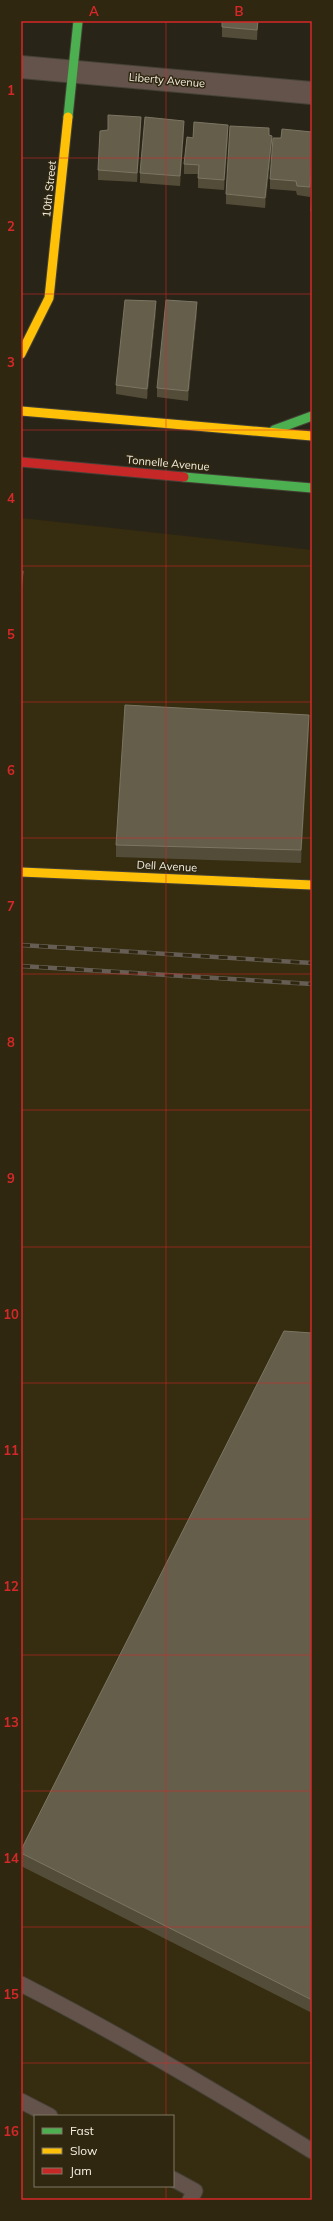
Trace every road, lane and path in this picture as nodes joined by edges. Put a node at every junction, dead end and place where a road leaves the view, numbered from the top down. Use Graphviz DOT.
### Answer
graph roads {
  1 [pos="78,21"];
  2 [pos="21,68"];
  3 [pos="73,72"];
  4 [pos="312,93"];
  5 [pos="21,354"];
  6 [pos="21,411"];
  7 [pos="312,416"];
  8 [pos="268,432"];
  9 [pos="312,436"];
  10 [pos="21,462"];
  11 [pos="312,488"];
  12 [pos="21,872"];
  13 [pos="312,885"];
  14 [pos="21,1984"];
  15 [pos="21,2101"];
  16 [pos="48,2115"];
  17 [pos="312,2151"];
  18 [pos="174,2180"];
  19 [pos="190,2200"];
  1 -- 3 [label="main road, 10th Street"];
  2 -- 3 [label="street, Liberty Avenue"];
  3 -- 4 [label="street, Liberty Avenue"];
  3 -- 5 [label="main road, 10th Street"];
  6 -- 8 [label="main road"];
  7 -- 8 [label="main road"];
  8 -- 9 [label="main road"];
  10 -- 11 [label="main road, Tonnelle Avenue"];
  12 -- 13 [label="main road, Dell Avenue"];
  14 -- 17 [label="lane"];
  15 -- 16 [label="lane"];
  18 -- 19 [label="lane"];
}
